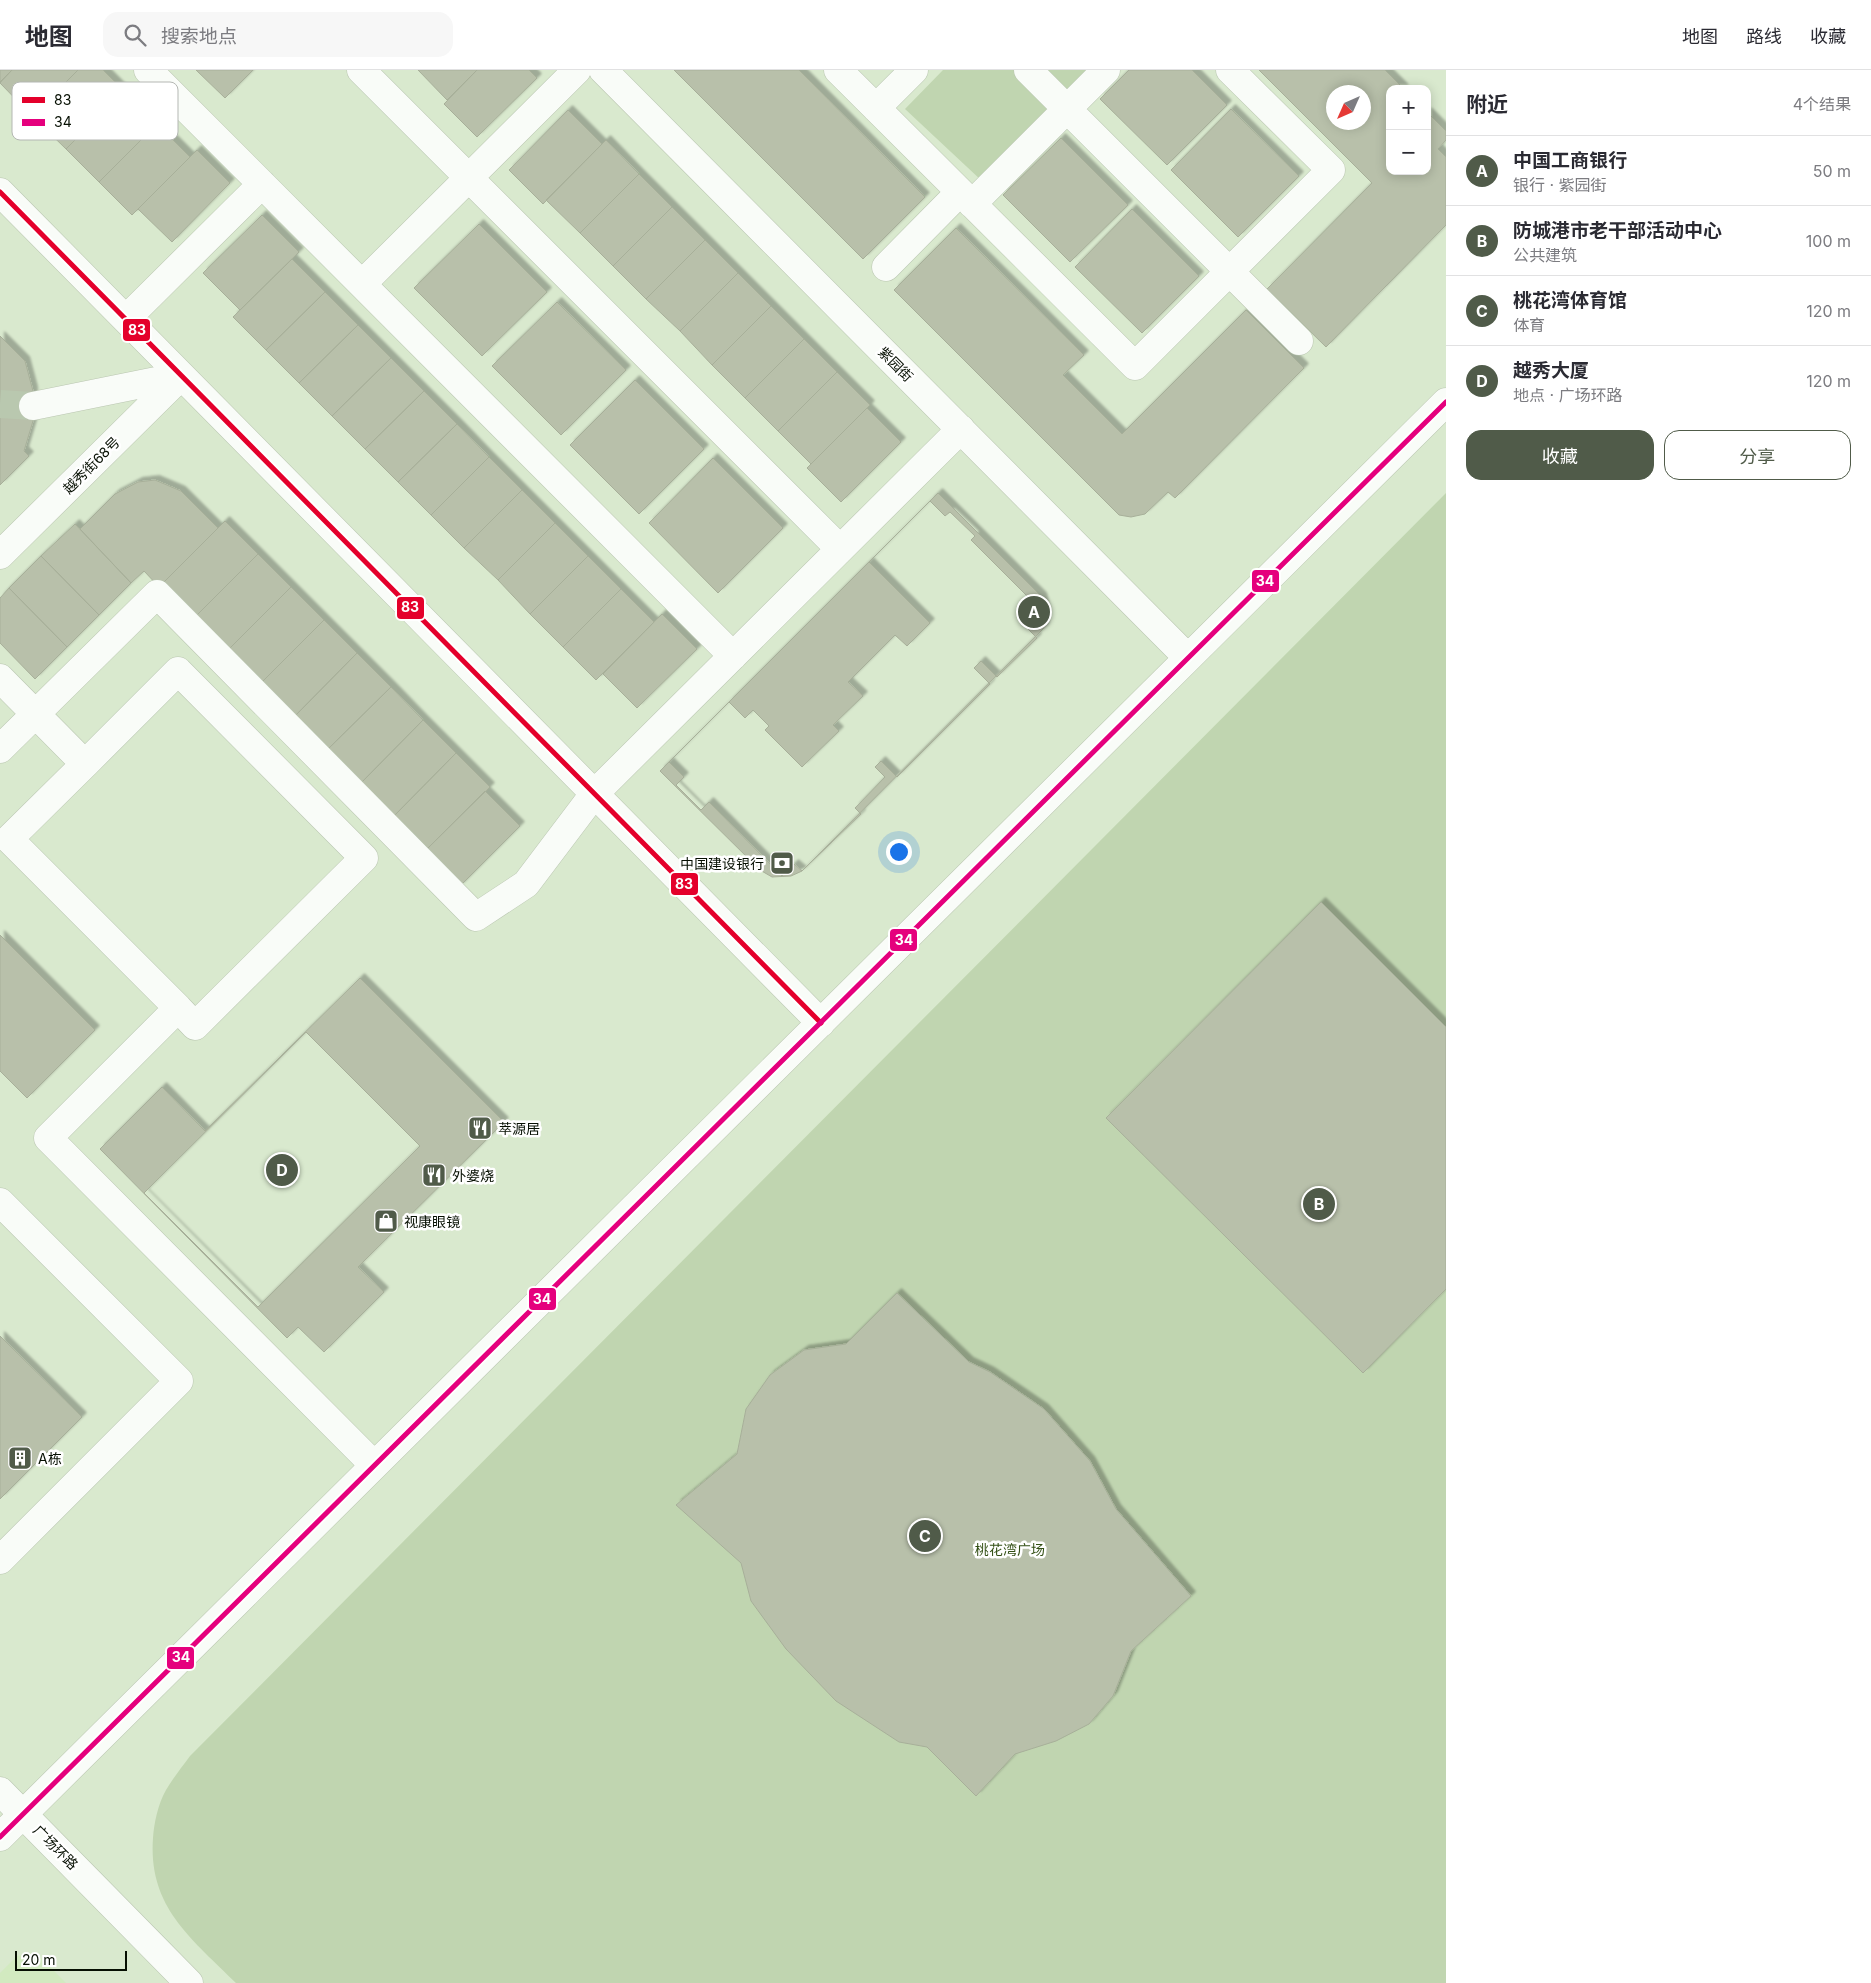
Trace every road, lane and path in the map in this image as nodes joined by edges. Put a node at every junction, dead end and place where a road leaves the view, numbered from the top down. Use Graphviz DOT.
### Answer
graph roads {
  1 [pos="148,70"];
  2 [pos="361,70"];
  3 [pos="577,70"];
  4 [pos="603,70"];
  5 [pos="838,70"];
  6 [pos="914,70"];
  7 [pos="1028,70"];
  8 [pos="1106,70"];
  9 [pos="1230,70"];
  10 [pos="160,82"];
  11 [pos="178,100"];
  12 [pos="876,108"];
  13 [pos="1067,109"];
  14 [pos="469,178"];
  15 [pos="262,184"];
  16 [pos="0,192"];
  17 [pos="966,198"];
  18 [pos="886,267"];
  19 [pos="1229,271"];
  20 [pos="362,284"];
  21 [pos="126,319"];
  22 [pos="1299,341"];
  23 [pos="181,376"];
  24 [pos="1446,402"];
  25 [pos="33,406"];
  26 [pos="961,429"];
  27 [pos="840,549"];
  28 [pos="0,555"];
  29 [pos="733,656"];
  30 [pos="1188,658"];
  31 [pos="0,678"];
  32 [pos="35,714"];
  33 [pos="0,749"];
  34 [pos="85,764"];
  35 [pos="594,794"];
  36 [pos="178,1008"];
  37 [pos="820,1023"];
  38 [pos="0,1202"];
  39 [pos="374,1465"];
  40 [pos="0,1560"];
  41 [pos="0,1791"];
  42 [pos="23,1814"];
  43 [pos="0,1837"];
  44 [pos="189,1983"];
  1 -- 10 [label="street"];
  2 -- 14 [label="street"];
  3 -- 14 [label="street"];
  4 -- 26 [label="street, 紫园街"];
  5 -- 12 [label="street"];
  6 -- 12 [label="street"];
  7 -- 13 [label="street"];
  8 -- 13 [label="street"];
  9 -- 19 [label="street"];
  11 -- 15 [label="street"];
  12 -- 17 [label="street"];
  13 -- 17 [label="street"];
  13 -- 19 [label="street"];
  14 -- 20 [label="street"];
  14 -- 27 [label="street"];
  15 -- 20 [label="street"];
  15 -- 21 [label="street"];
  16 -- 21 [label="street"];
  17 -- 18 [label="street"];
  17 -- 19 [label="street"];
  19 -- 22 [label="street"];
  20 -- 29 [label="street"];
  21 -- 23 [label="street"];
  23 -- 25 [label="street"];
  23 -- 28 [label="street, 越秀街68号"];
  23 -- 35 [label="street"];
  24 -- 30 [label="street, 广场环路"];
  26 -- 27 [label="street"];
  26 -- 30 [label="street, 紫园街"];
  27 -- 29 [label="street"];
  29 -- 35 [label="street"];
  30 -- 37 [label="street, 广场环路"];
  31 -- 32 [label="street"];
  32 -- 33 [label="street"];
  32 -- 34 [label="street"];
  32 -- 35 [label="street"];
  34 -- 36 [label="street"];
  34 -- 36 [label="street"];
  35 -- 37 [label="street"];
  36 -- 39 [label="street"];
  37 -- 39 [label="street, 广场环路"];
  38 -- 40 [label="street"];
  39 -- 42 [label="street, 广场环路"];
  41 -- 42 [label="street"];
  42 -- 43 [label="street"];
  42 -- 44 [label="street, 广场环路"];
}
